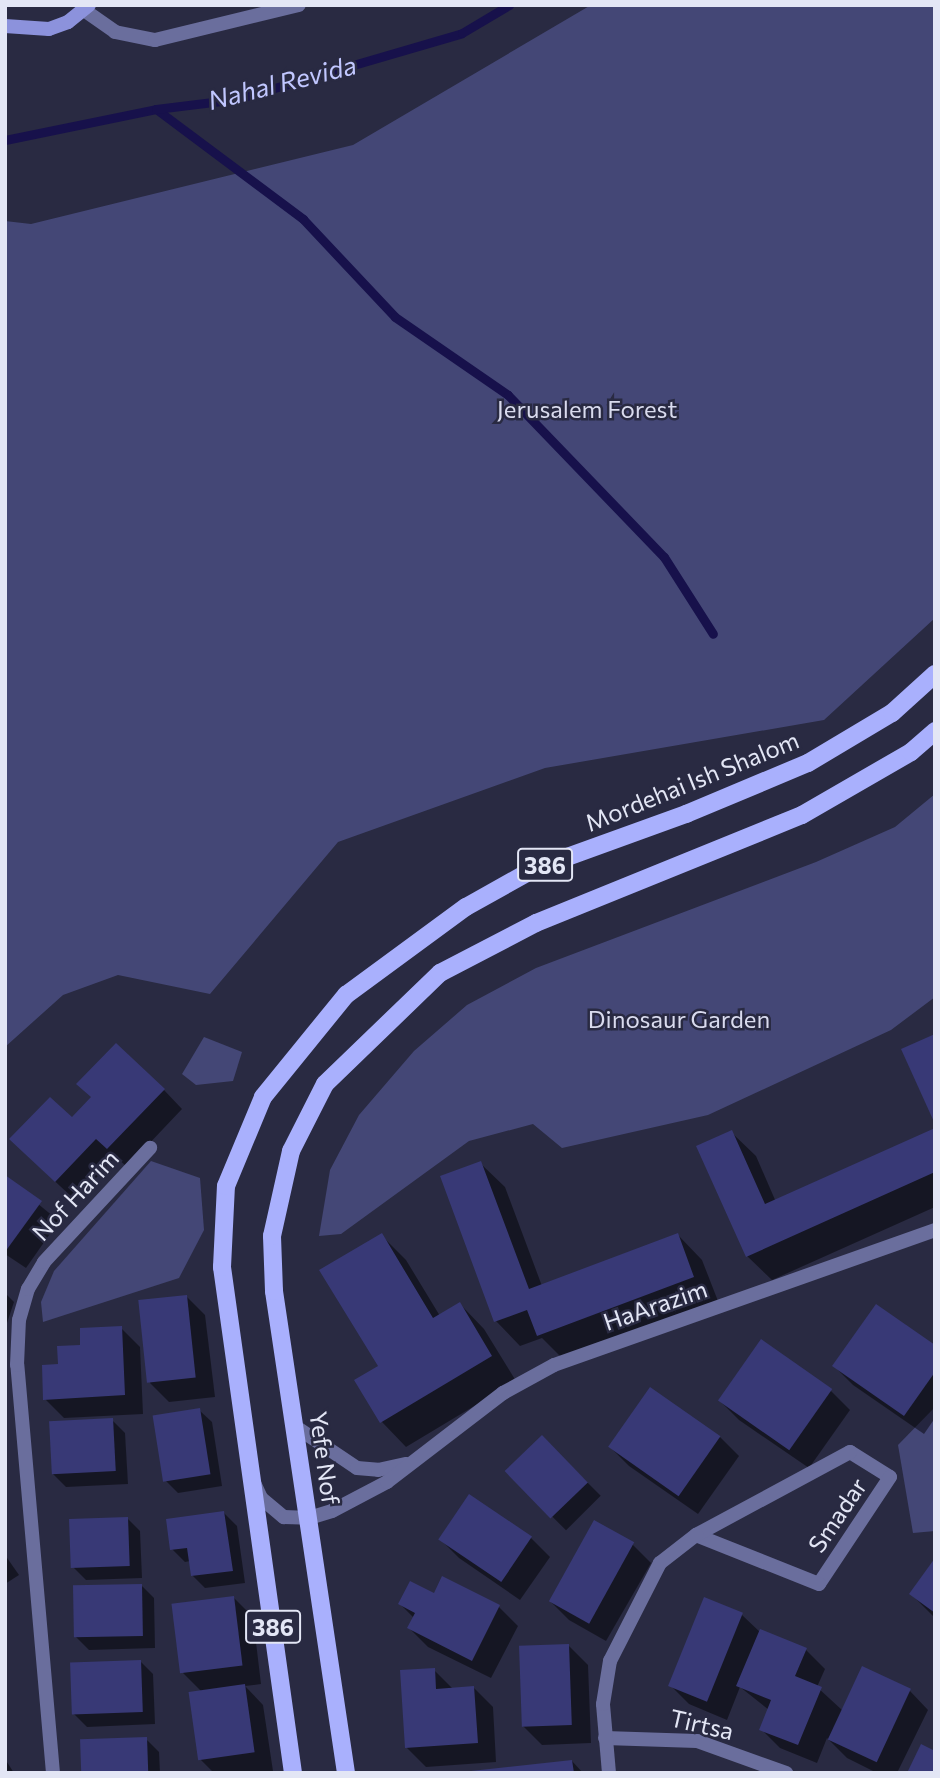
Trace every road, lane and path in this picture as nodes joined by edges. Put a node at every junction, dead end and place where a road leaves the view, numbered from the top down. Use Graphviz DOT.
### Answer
graph roads {
  1 [pos="299,5"];
  2 [pos="87,8"];
  3 [pos="5,26"];
  4 [pos="935,674"];
  5 [pos="935,731"];
  6 [pos="149,1148"];
  7 [pos="935,1230"];
  8 [pos="296,1427"];
  9 [pos="411,1463"];
  10 [pos="252,1481"];
  11 [pos="309,1518"];
  12 [pos="696,1535"];
  13 [pos="605,1738"];
  14 [pos="52,1773"];
  15 [pos="293,1773"];
  16 [pos="346,1773"];
  17 [pos="609,1773"];
  18 [pos="786,1773"];
  1 -- 2 [label="street"];
  2 -- 3 [label="main road"];
  4 -- 10 [label="main road, Mordehai Ish Shalom / 386"];
  5 -- 8 [label="main road, Yefe Nof / 386"];
  6 -- 14 [label="street, Nof Harim"];
  7 -- 9 [label="street, HaArazim"];
  8 -- 9 [label="street, HaArazim"];
  8 -- 11 [label="main road, Yefe Nof / 386"];
  9 -- 11 [label="street, HaArazim"];
  10 -- 11 [label="street"];
  10 -- 15 [label="main road, 386"];
  11 -- 16 [label="main road, Yefe Nof / 386"];
  12 -- 12 [label="street, Smadar"];
  12 -- 13 [label="street, Smadar"];
  13 -- 17 [label="street, Smadar"];
  13 -- 18 [label="street, Tirtsa"];
}
